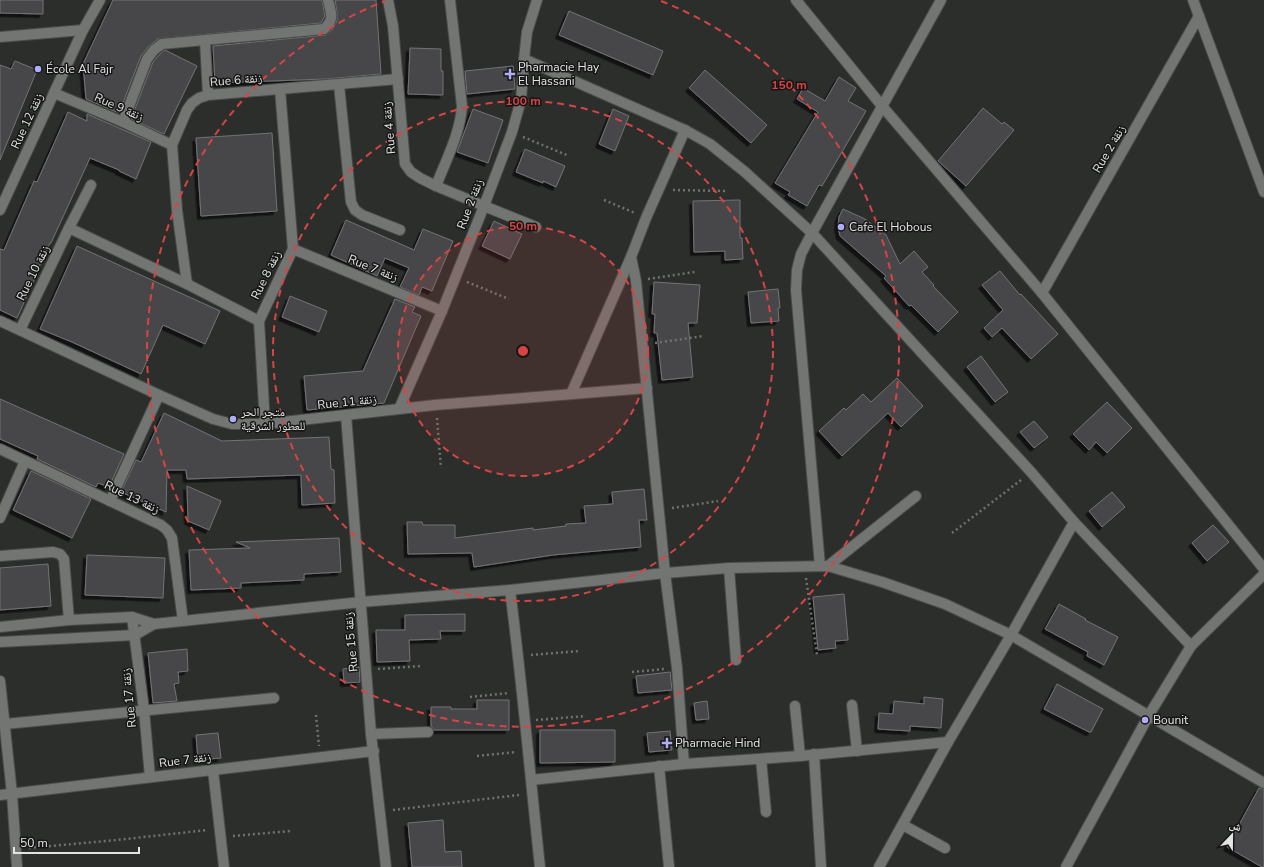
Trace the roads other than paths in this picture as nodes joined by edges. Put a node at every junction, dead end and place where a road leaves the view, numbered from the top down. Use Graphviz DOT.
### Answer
graph roads {
  1 [pos="100,0"];
  2 [pos="328,0"];
  3 [pos="388,0"];
  4 [pos="450,0"];
  5 [pos="537,0"];
  6 [pos="796,0"];
  7 [pos="941,0"];
  8 [pos="1192,0"];
  9 [pos="1199,16"];
  10 [pos="83,30"];
  11 [pos="0,37"];
  12 [pos="205,41"];
  13 [pos="524,59"];
  14 [pos="398,79"];
  15 [pos="339,85"];
  16 [pos="280,89"];
  17 [pos="54,93"];
  18 [pos="208,95"];
  19 [pos="882,106"];
  20 [pos="123,122"];
  21 [pos="685,130"];
  22 [pos="172,145"];
  23 [pos="91,185"];
  24 [pos="436,186"];
  25 [pos="1264,192"];
  26 [pos="484,206"];
  27 [pos="0,210"];
  28 [pos="536,227"];
  29 [pos="69,228"];
  30 [pos="400,230"];
  31 [pos="812,233"];
  32 [pos="293,249"];
  33 [pos="631,257"];
  34 [pos="187,284"];
  35 [pos="1042,293"];
  36 [pos="442,311"];
  37 [pos="0,321"];
  38 [pos="259,321"];
  39 [pos="20,330"];
  40 [pos="647,388"];
  41 [pos="571,394"];
  42 [pos="159,395"];
  43 [pos="399,409"];
  44 [pos="346,415"];
  45 [pos="265,424"];
  46 [pos="0,449"];
  47 [pos="26,461"];
  48 [pos="916,496"];
  49 [pos="110,501"];
  50 [pos="0,518"];
  51 [pos="1074,522"];
  52 [pos="0,556"];
  53 [pos="824,566"];
  54 [pos="729,568"];
  55 [pos="1264,569"];
  56 [pos="665,573"];
  57 [pos="1264,574"];
  58 [pos="510,590"];
  59 [pos="360,602"];
  60 [pos="132,617"];
  61 [pos="69,620"];
  62 [pos="183,621"];
  63 [pos="154,624"];
  64 [pos="0,627"];
  65 [pos="1011,634"];
  66 [pos="135,635"];
  67 [pos="0,642"];
  68 [pos="1191,646"];
  69 [pos="736,660"];
  70 [pos="0,681"];
  71 [pos="274,698"];
  72 [pos="852,704"];
  73 [pos="795,706"];
  74 [pos="144,710"];
  75 [pos="1149,715"];
  76 [pos="5,724"];
  77 [pos="428,732"];
  78 [pos="371,734"];
  79 [pos="948,742"];
  80 [pos="374,751"];
  81 [pos="857,751"];
  82 [pos="814,754"];
  83 [pos="800,756"];
  84 [pos="761,759"];
  85 [pos="684,764"];
  86 [pos="659,766"];
  87 [pos="213,770"];
  88 [pos="150,777"];
  89 [pos="531,780"];
  90 [pos="1264,783"];
  91 [pos="12,794"];
  92 [pos="0,795"];
  93 [pos="766,812"];
  94 [pos="903,825"];
  95 [pos="945,848"];
  96 [pos="17,867"];
  97 [pos="224,867"];
  98 [pos="386,867"];
  99 [pos="540,867"];
  100 [pos="669,867"];
  101 [pos="821,867"];
  102 [pos="879,867"];
  103 [pos="1066,867"];
  1 -- 10 [label="street, Rue 12 زنقة"];
  2 -- 12 [label="street"];
  3 -- 14 [label="street, Rue 4 زنقة"];
  4 -- 24 [label="street"];
  5 -- 13 [label="street, Rue 2 زنقة"];
  6 -- 19 [label="street"];
  7 -- 19 [label="street"];
  8 -- 9 [label="street"];
  9 -- 25 [label="street"];
  9 -- 35 [label="street, Rue 2 زنقة"];
  10 -- 11 [label="street"];
  10 -- 17 [label="street, Rue 12 زنقة"];
  12 -- 18 [label="street"];
  12 -- 20 [label="street"];
  13 -- 21 [label="street"];
  13 -- 26 [label="street, Rue 2 زنقة"];
  14 -- 15 [label="street, Rue 6 زنقة"];
  14 -- 24 [label="street, Rue 4 زنقة"];
  15 -- 16 [label="street, Rue 6 زنقة"];
  15 -- 30 [label="street"];
  16 -- 18 [label="street, Rue 6 زنقة"];
  16 -- 32 [label="street, Rue 8 زنقة"];
  17 -- 20 [label="street, Rue 9 زنقة"];
  17 -- 27 [label="street, Rue 12 زنقة"];
  18 -- 22 [label="street, Rue 6 زنقة"];
  19 -- 31 [label="street"];
  19 -- 35 [label="street"];
  20 -- 22 [label="street, Rue 9 زنقة"];
  21 -- 31 [label="street"];
  21 -- 33 [label="street"];
  22 -- 34 [label="street, Rue 6 زنقة"];
  23 -- 29 [label="street, Rue 10 زنقة"];
  24 -- 26 [label="street, Rue 4 زنقة"];
  26 -- 28 [label="street, Rue 4 زنقة"];
  26 -- 36 [label="street, Rue 2 زنقة"];
  29 -- 34 [label="street"];
  29 -- 39 [label="street, Rue 10 زنقة"];
  31 -- 51 [label="street"];
  31 -- 53 [label="street"];
  32 -- 36 [label="street, Rue 7 زنقة"];
  32 -- 38 [label="street, Rue 8 زنقة"];
  33 -- 40 [label="street"];
  33 -- 41 [label="street"];
  34 -- 38 [label="street"];
  35 -- 55 [label="street"];
  36 -- 43 [label="street, Rue 2 زنقة"];
  37 -- 39 [label="street, Rue 11 زنقة"];
  38 -- 45 [label="street, Rue 8 زنقة"];
  39 -- 42 [label="street, Rue 11 زنقة"];
  40 -- 41 [label="street, Rue 11 زنقة"];
  40 -- 56 [label="street"];
  41 -- 43 [label="street, Rue 11 زنقة"];
  42 -- 45 [label="street, Rue 11 زنقة"];
  42 -- 49 [label="street"];
  43 -- 44 [label="street, Rue 11 زنقة"];
  44 -- 45 [label="street, Rue 11 زنقة"];
  44 -- 59 [label="street, Rue 15 زنقة"];
  46 -- 47 [label="street, Rue 13 زنقة"];
  47 -- 49 [label="street, Rue 13 زنقة"];
  47 -- 50 [label="street"];
  48 -- 53 [label="street"];
  49 -- 62 [label="street, Rue 13 زنقة"];
  51 -- 65 [label="street"];
  51 -- 68 [label="street"];
  52 -- 61 [label="street"];
  53 -- 54 [label="street"];
  53 -- 65 [label="street"];
  54 -- 56 [label="street"];
  54 -- 69 [label="street"];
  56 -- 58 [label="street"];
  56 -- 85 [label="street"];
  57 -- 68 [label="street"];
  58 -- 59 [label="street"];
  58 -- 89 [label="street"];
  59 -- 62 [label="street"];
  59 -- 78 [label="street, Rue 15 زنقة"];
  60 -- 61 [label="street"];
  60 -- 63 [label="street"];
  60 -- 66 [label="street, Rue 17 زنقة"];
  61 -- 64 [label="street"];
  62 -- 63 [label="street"];
  63 -- 66 [label="street"];
  65 -- 75 [label="street"];
  65 -- 79 [label="street"];
  66 -- 67 [label="street"];
  66 -- 74 [label="street, Rue 17 زنقة"];
  68 -- 75 [label="street"];
  70 -- 76 [label="street"];
  71 -- 74 [label="street"];
  72 -- 81 [label="street"];
  73 -- 83 [label="street"];
  74 -- 76 [label="street"];
  74 -- 88 [label="street, Rue 17 زنقة"];
  75 -- 90 [label="street"];
  75 -- 103 [label="street"];
  76 -- 91 [label="street"];
  77 -- 78 [label="street"];
  78 -- 80 [label="street, Rue 15 زنقة"];
  79 -- 81 [label="street"];
  79 -- 94 [label="street"];
  80 -- 87 [label="street, Rue 7 زنقة"];
  80 -- 98 [label="street, Rue 15 زنقة"];
  81 -- 82 [label="street"];
  82 -- 83 [label="street"];
  82 -- 101 [label="street"];
  83 -- 84 [label="street"];
  84 -- 85 [label="street"];
  84 -- 93 [label="street"];
  85 -- 86 [label="street"];
  86 -- 89 [label="street"];
  86 -- 100 [label="street"];
  87 -- 88 [label="street, Rue 7 زنقة"];
  87 -- 97 [label="street"];
  88 -- 91 [label="street, Rue 7 زنقة"];
  89 -- 99 [label="street"];
  91 -- 92 [label="street, Rue 7 زنقة"];
  91 -- 96 [label="street"];
  94 -- 95 [label="street"];
  94 -- 102 [label="street"];
}
